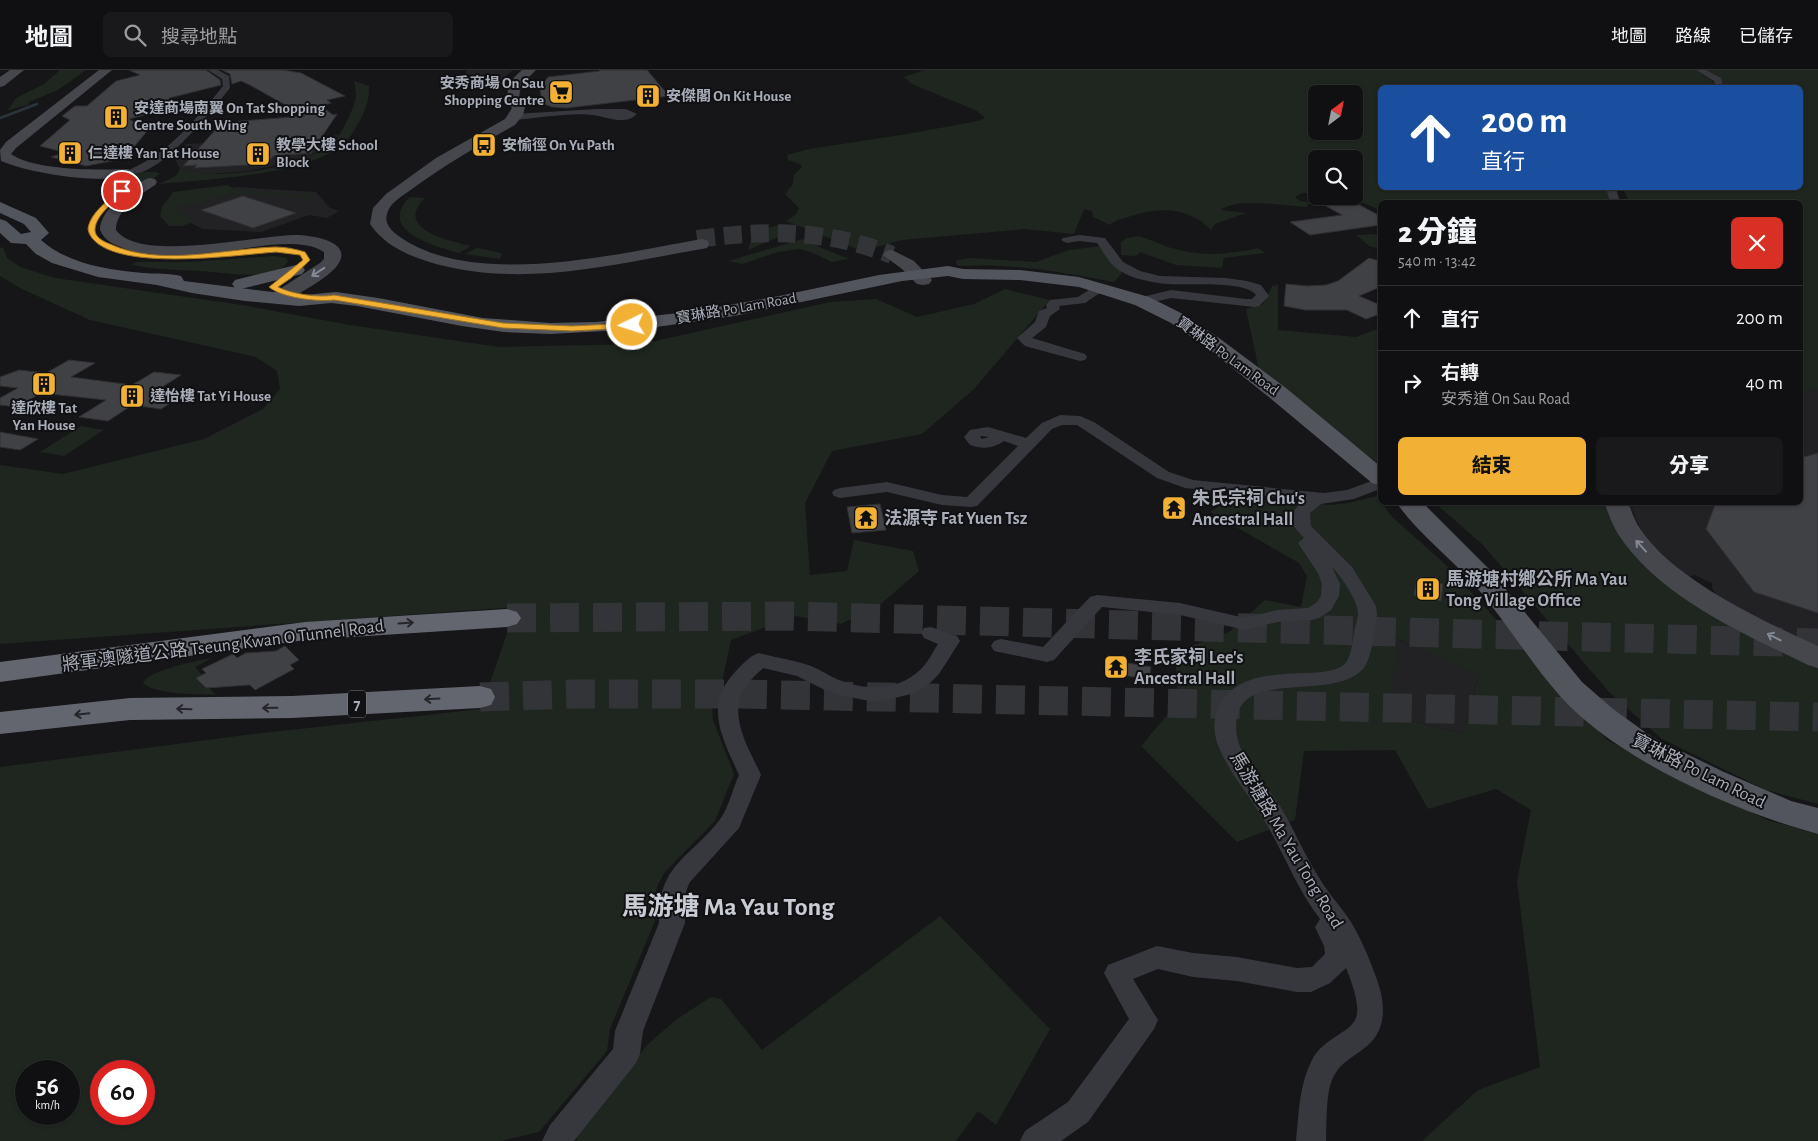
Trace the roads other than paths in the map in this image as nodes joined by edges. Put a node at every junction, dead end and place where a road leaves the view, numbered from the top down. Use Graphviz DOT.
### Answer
graph roads {
  1 [pos="18,70"];
  2 [pos="96,70"];
  3 [pos="106,70"];
  4 [pos="212,70"];
  5 [pos="530,70"];
  6 [pos="1700,70"];
  7 [pos="0,83"];
  8 [pos="1719,85"];
  9 [pos="596,112"];
  10 [pos="509,116"];
  11 [pos="0,143"];
  12 [pos="0,165"];
  13 [pos="159,172"];
  14 [pos="125,177"];
  15 [pos="0,207"];
  16 [pos="0,224"];
  17 [pos="30,239"];
  18 [pos="1067,240"];
  19 [pos="699,242"];
  20 [pos="296,270"];
  21 [pos="157,279"];
  22 [pos="241,284"];
  23 [pos="1100,287"];
  24 [pos="283,292"];
  25 [pos="334,298"];
  26 [pos="1142,301"];
  27 [pos="1080,357"];
  28 [pos="1000,436"];
  29 [pos="1029,444"];
  30 [pos="1378,476"];
  31 [pos="1378,484"];
  32 [pos="840,493"];
  33 [pos="1320,497"];
  34 [pos="1411,505"];
  35 [pos="1617,505"];
  36 [pos="1303,527"];
  37 [pos="507,618"];
  38 [pos="932,633"];
  39 [pos="1001,646"];
  40 [pos="1818,658"];
  41 [pos="0,672"];
  42 [pos="480,697"];
  43 [pos="0,723"];
  44 [pos="1818,821"];
  45 [pos="1313,891"];
  46 [pos="558,1141"];
  47 [pos="1035,1141"];
  48 [pos="1311,1141"];
  1 -- 7 [label="main road"];
  2 -- 11 [label="main road"];
  3 -- 14 [label="main road"];
  4 -- 13 [label="street"];
  5 -- 10 [label="main road"];
  6 -- 8 [label="street"];
  9 -- 9 [label="street"];
  9 -- 10 [label="street"];
  10 -- 19 [label="main road"];
  12 -- 14 [label="main road"];
  13 -- 14 [label="street"];
  13 -- 14 [label="main road"];
  13 -- 24 [label="main road, one-way"];
  14 -- 20 [label="main road"];
  15 -- 17 [label="main road"];
  16 -- 17 [label="main road, 寶琳路 Po Lam Road"];
  17 -- 21 [label="main road, 寶琳路 Po Lam Road"];
  18 -- 26 [label="street"];
  20 -- 22 [label="main road"];
  20 -- 24 [label="main road"];
  21 -- 22 [label="main road, 寶琳路 Po Lam Road"];
  21 -- 24 [label="main road, 寶琳路 Po Lam Road"];
  22 -- 24 [label="main road, 寶琳路 Po Lam Road"];
  23 -- 25 [label="main road, 寶琳路 Po Lam Road"];
  23 -- 26 [label="main road, 寶琳路 Po Lam Road"];
  23 -- 27 [label="street"];
  24 -- 25 [label="main road, 寶琳路 Po Lam Road"];
  24 -- 25 [label="main road, 寶琳路 Po Lam Road"];
  26 -- 30 [label="main road, 寶琳路 Po Lam Road"];
  28 -- 29 [label="street"];
  29 -- 32 [label="street"];
  29 -- 33 [label="street"];
  31 -- 33 [label="street"];
  33 -- 36 [label="street"];
  34 -- 44 [label="main road, 寶琳路 Po Lam Road"];
  40 -- 35 [label="main road, one-way"];
  36 -- 39 [label="street"];
  36 -- 45 [label="street, 馬游塘路 Ma Yau Tong Road"];
  41 -- 37 [label="highway, 將軍澳隧道公路 Tseung Kwan O Tunnel Road, one-way"];
  38 -- 46 [label="street"];
  42 -- 43 [label="highway, 7, one-way"];
  45 -- 47 [label="street"];
  45 -- 48 [label="street, 馬游塘路 Ma Yau Tong Road"];
}
